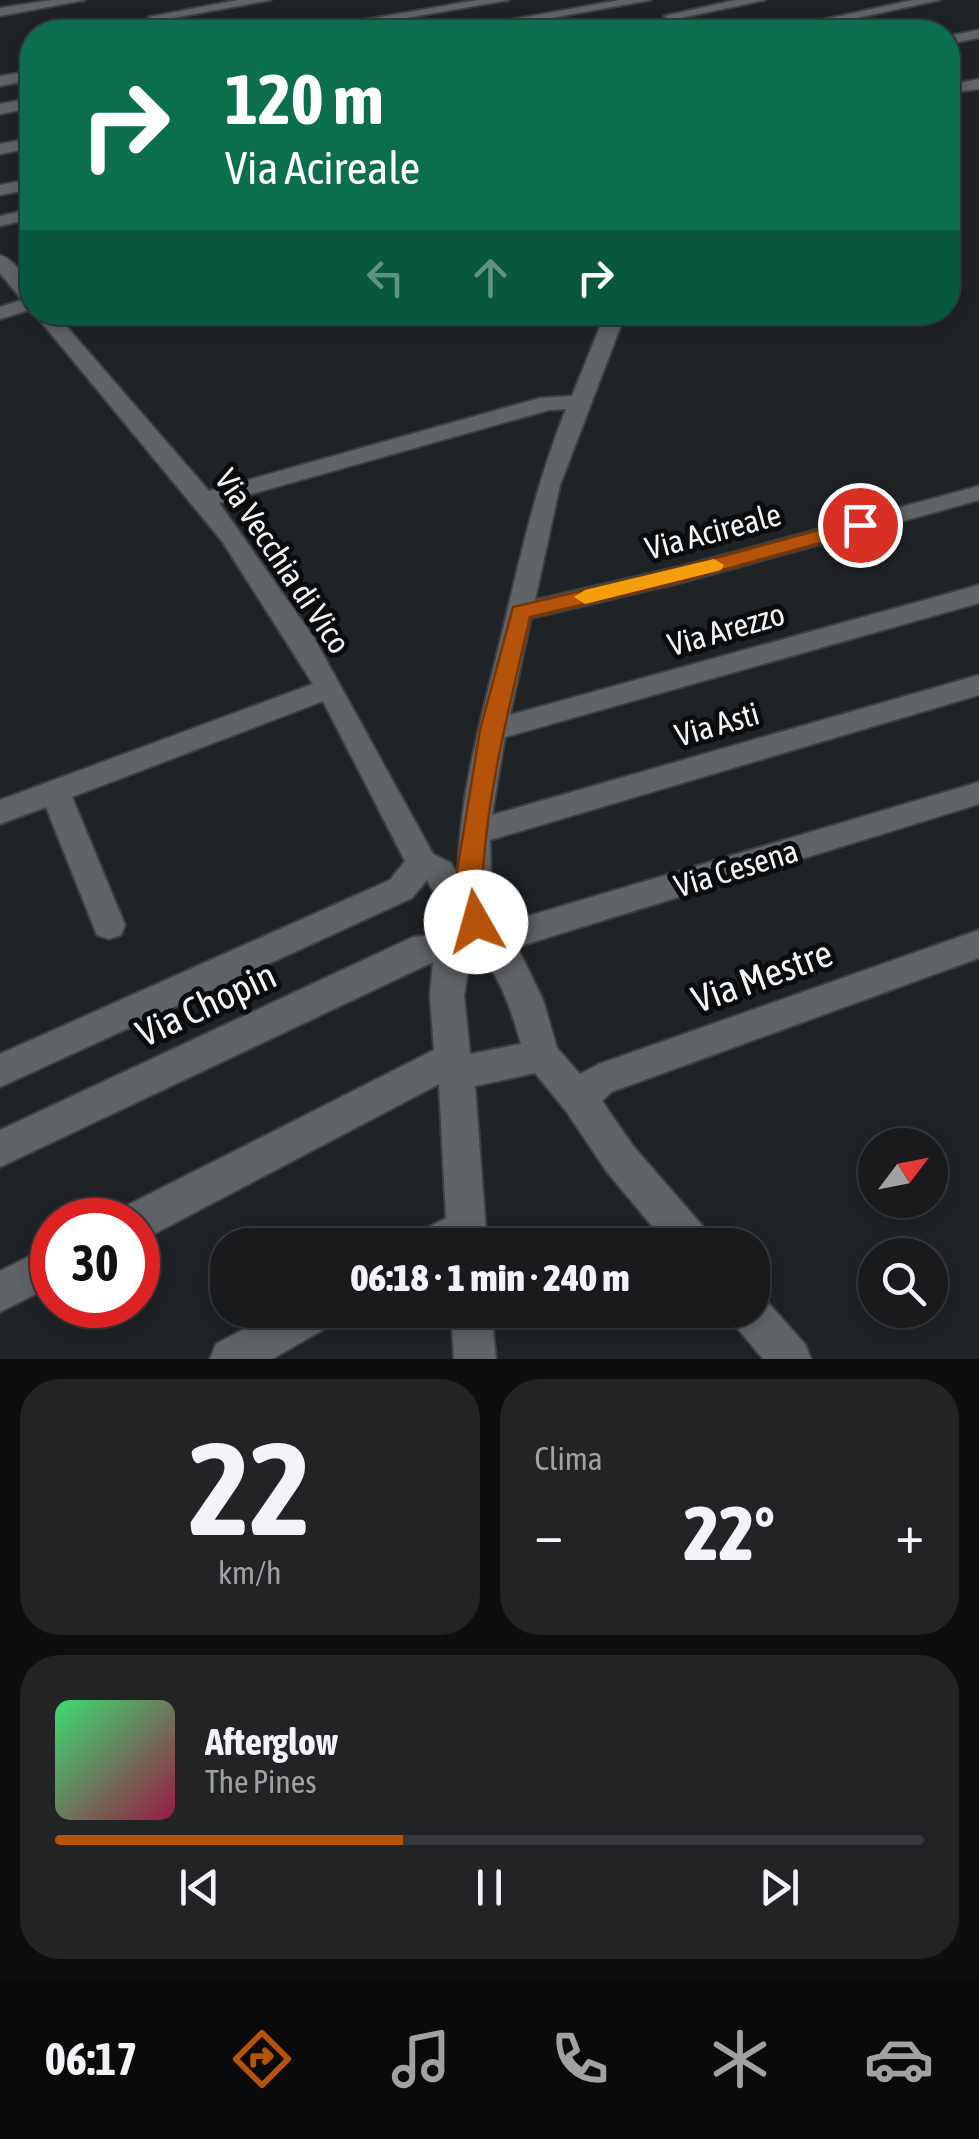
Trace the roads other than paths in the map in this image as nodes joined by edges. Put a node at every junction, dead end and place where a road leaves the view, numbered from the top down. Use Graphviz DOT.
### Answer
graph roads {
  1 [pos="78,0"];
  2 [pos="144,0"];
  3 [pos="264,0"];
  4 [pos="502,0"];
  5 [pos="644,0"];
  6 [pos="758,0"];
  7 [pos="934,0"];
  8 [pos="673,8"];
  9 [pos="0,12"];
  10 [pos="156,17"];
  11 [pos="159,20"];
  12 [pos="378,20"];
  13 [pos="523,20"];
  14 [pos="833,20"];
  15 [pos="4,266"];
  16 [pos="20,287"];
  17 [pos="55,325"];
  18 [pos="611,325"];
  19 [pos="583,402"];
  20 [pos="979,493"];
  21 [pos="203,500"];
  22 [pos="979,594"];
  23 [pos="521,612"];
  24 [pos="979,686"];
  25 [pos="327,690"];
  26 [pos="492,730"];
  27 [pos="55,792"];
  28 [pos="979,794"];
  29 [pos="0,812"];
  30 [pos="476,832"];
  31 [pos="422,862"];
  32 [pos="110,926"];
  33 [pos="471,933"];
  34 [pos="979,944"];
  35 [pos="542,1056"];
  36 [pos="455,1066"];
  37 [pos="0,1071"];
  38 [pos="579,1098"];
  39 [pos="0,1148"];
  40 [pos="160,1210"];
  41 [pos="456,1228"];
  42 [pos="679,1228"];
  43 [pos="30,1276"];
  44 [pos="0,1292"];
  45 [pos="288,1328"];
  46 [pos="472,1328"];
  47 [pos="763,1328"];
  48 [pos="232,1359"];
  49 [pos="475,1359"];
  50 [pos="790,1359"];
  1 -- 9 [label="street"];
  2 -- 10 [label="street"];
  3 -- 10 [label="street"];
  4 -- 12 [label="street"];
  5 -- 13 [label="street"];
  6 -- 8 [label="street"];
  7 -- 14 [label="street"];
  10 -- 11 [label="street"];
  15 -- 16 [label="street"];
  17 -- 21 [label="street, Via Vecchia di Vico"];
  18 -- 19 [label="street"];
  19 -- 21 [label="street"];
  19 -- 23 [label="street"];
  20 -- 23 [label="street, Via Acireale"];
  21 -- 25 [label="street, Via Vecchia di Vico"];
  22 -- 26 [label="street, Via Arezzo"];
  23 -- 26 [label="street"];
  24 -- 30 [label="street, Via Asti"];
  25 -- 27 [label="street"];
  25 -- 31 [label="street, Via Vecchia di Vico"];
  26 -- 30 [label="street"];
  27 -- 29 [label="street"];
  27 -- 32 [label="street"];
  28 -- 33 [label="street, Via Cesena"];
  30 -- 33 [label="street"];
  31 -- 33 [label="street, Via Vecchia di Vico"];
  31 -- 37 [label="street"];
  33 -- 35 [label="street, Via Vecchia di Vico"];
  33 -- 36 [label="street"];
  33 -- 39 [label="street, Via Chopin"];
  34 -- 38 [label="street, Via Mestre"];
  35 -- 36 [label="street"];
  35 -- 38 [label="street"];
  36 -- 40 [label="street"];
  36 -- 41 [label="street"];
  38 -- 42 [label="street"];
  43 -- 44 [label="street"];
  45 -- 48 [label="street"];
  46 -- 49 [label="street"];
  47 -- 50 [label="street"];
}
